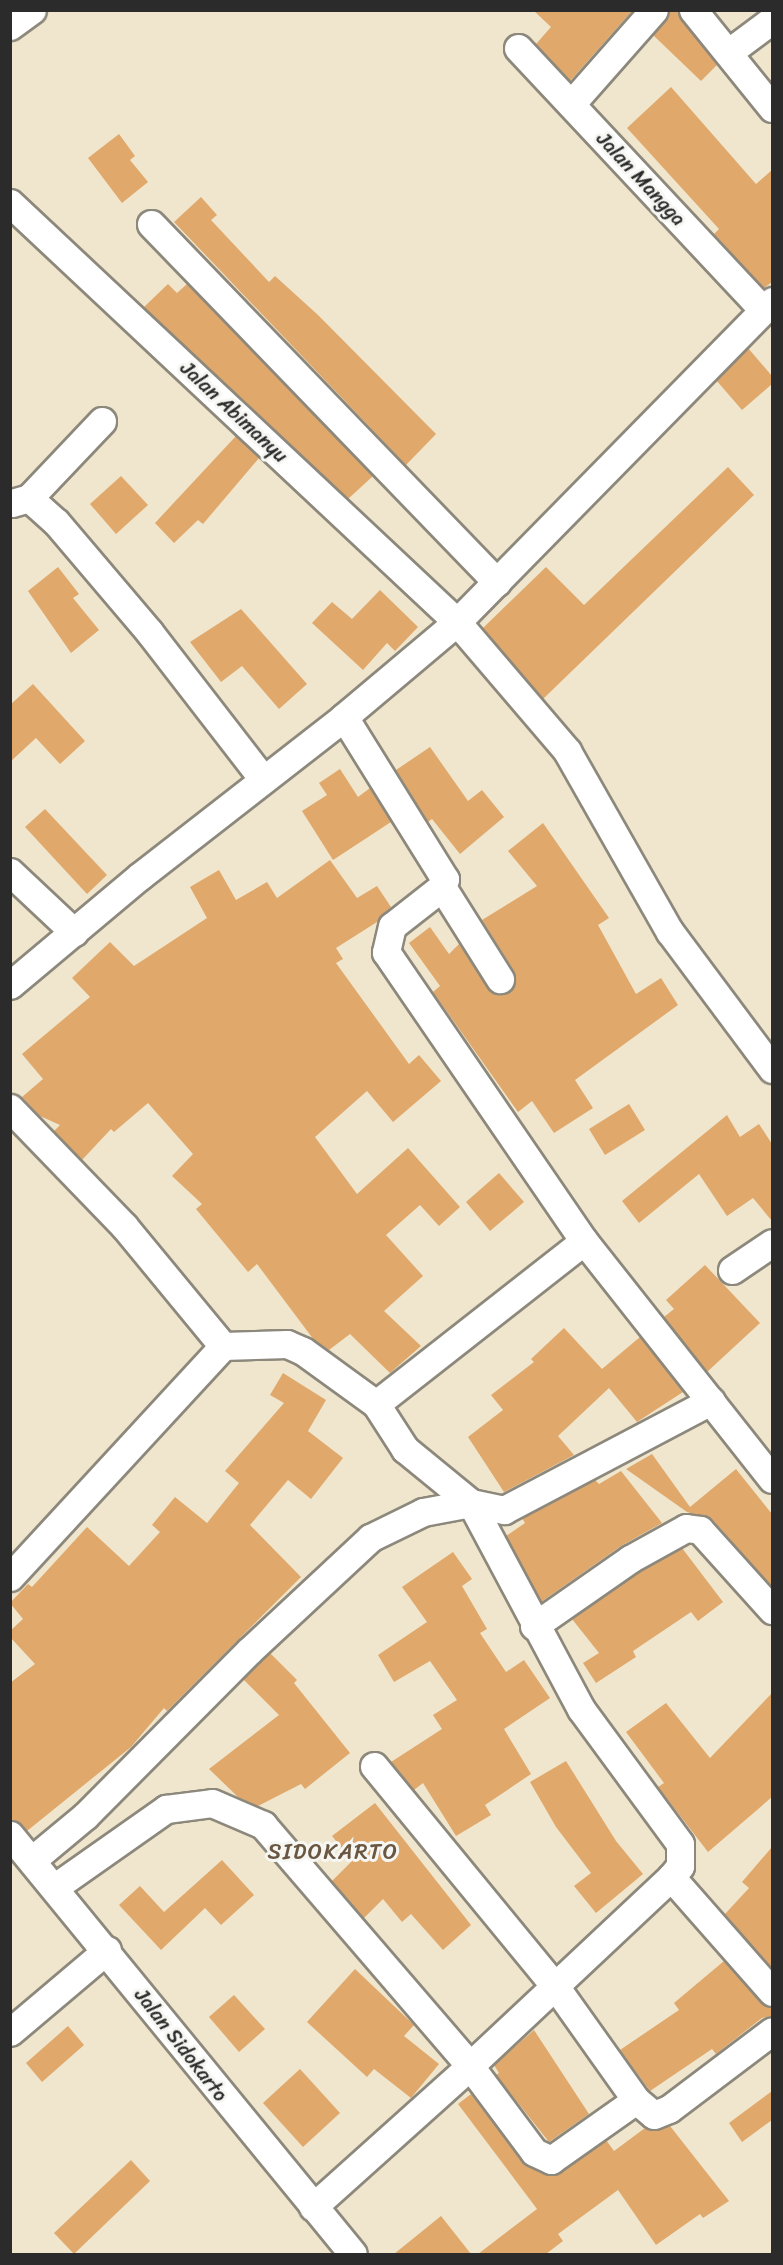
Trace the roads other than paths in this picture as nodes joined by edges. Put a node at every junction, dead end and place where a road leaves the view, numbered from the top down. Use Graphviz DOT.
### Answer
graph roads {
  1 [pos="32,10"];
  2 [pos="654,10"];
  3 [pos="693,10"];
  4 [pos="772,20"];
  5 [pos="10,26"];
  6 [pos="518,48"];
  7 [pos="729,52"];
  8 [pos="571,104"];
  9 [pos="772,108"];
  10 [pos="10,203"];
  11 [pos="151,224"];
  12 [pos="768,305"];
  13 [pos="102,421"];
  14 [pos="20,501"];
  15 [pos="496,582"];
  16 [pos="457,622"];
  17 [pos="344,717"];
  18 [pos="263,779"];
  19 [pos="10,872"];
  20 [pos="442,887"];
  21 [pos="74,932"];
  22 [pos="500,979"];
  23 [pos="10,985"];
  24 [pos="772,1068"];
  25 [pos="10,1108"];
  26 [pos="584,1241"];
  27 [pos="772,1243"];
  28 [pos="732,1270"];
  29 [pos="223,1346"];
  30 [pos="711,1401"];
  31 [pos="376,1404"];
  32 [pos="772,1479"];
  33 [pos="471,1503"];
  34 [pos="10,1577"];
  35 [pos="772,1610"];
  36 [pos="534,1626"];
  37 [pos="374,1766"];
  38 [pos="10,1835"];
  39 [pos="32,1860"];
  40 [pos="671,1877"];
  41 [pos="55,1887"];
  42 [pos="107,1950"];
  43 [pos="555,1986"];
  44 [pos="772,1992"];
  45 [pos="772,2031"];
  46 [pos="10,2032"];
  47 [pos="470,2066"];
  48 [pos="636,2100"];
  49 [pos="313,2207"];
  50 [pos="353,2254"];
  1 -- 5 [label="street"];
  2 -- 8 [label="street"];
  3 -- 7 [label="street"];
  4 -- 7 [label="street"];
  6 -- 8 [label="street, Jalan Mangga"];
  7 -- 9 [label="street"];
  8 -- 12 [label="street, Jalan Mangga"];
  10 -- 16 [label="street, Jalan Abimanyu"];
  11 -- 15 [label="street"];
  12 -- 15 [label="street"];
  13 -- 14 [label="street"];
  14 -- 18 [label="street"];
  15 -- 16 [label="street"];
  16 -- 17 [label="street"];
  16 -- 24 [label="street, Jalan Abimanyu"];
  17 -- 18 [label="street"];
  17 -- 20 [label="street"];
  18 -- 21 [label="street"];
  19 -- 21 [label="street"];
  20 -- 22 [label="street"];
  20 -- 26 [label="street"];
  21 -- 23 [label="street"];
  25 -- 29 [label="street"];
  26 -- 30 [label="street"];
  26 -- 31 [label="street"];
  27 -- 28 [label="street"];
  29 -- 31 [label="street"];
  29 -- 34 [label="street"];
  30 -- 32 [label="street"];
  30 -- 33 [label="street"];
  31 -- 33 [label="street"];
  33 -- 36 [label="street"];
  33 -- 39 [label="street"];
  35 -- 36 [label="street"];
  36 -- 40 [label="street"];
  37 -- 43 [label="street"];
  38 -- 39 [label="street, Jalan Sidokarto"];
  39 -- 41 [label="street, Jalan Sidokarto"];
  40 -- 43 [label="street"];
  40 -- 44 [label="street"];
  41 -- 42 [label="street, Jalan Sidokarto"];
  41 -- 47 [label="street"];
  42 -- 46 [label="street"];
  42 -- 49 [label="street, Jalan Sidokarto"];
  43 -- 47 [label="street"];
  43 -- 48 [label="street"];
  45 -- 48 [label="street"];
  47 -- 48 [label="street"];
  47 -- 49 [label="street"];
  49 -- 50 [label="street, Jalan Sidokarto"];
}
